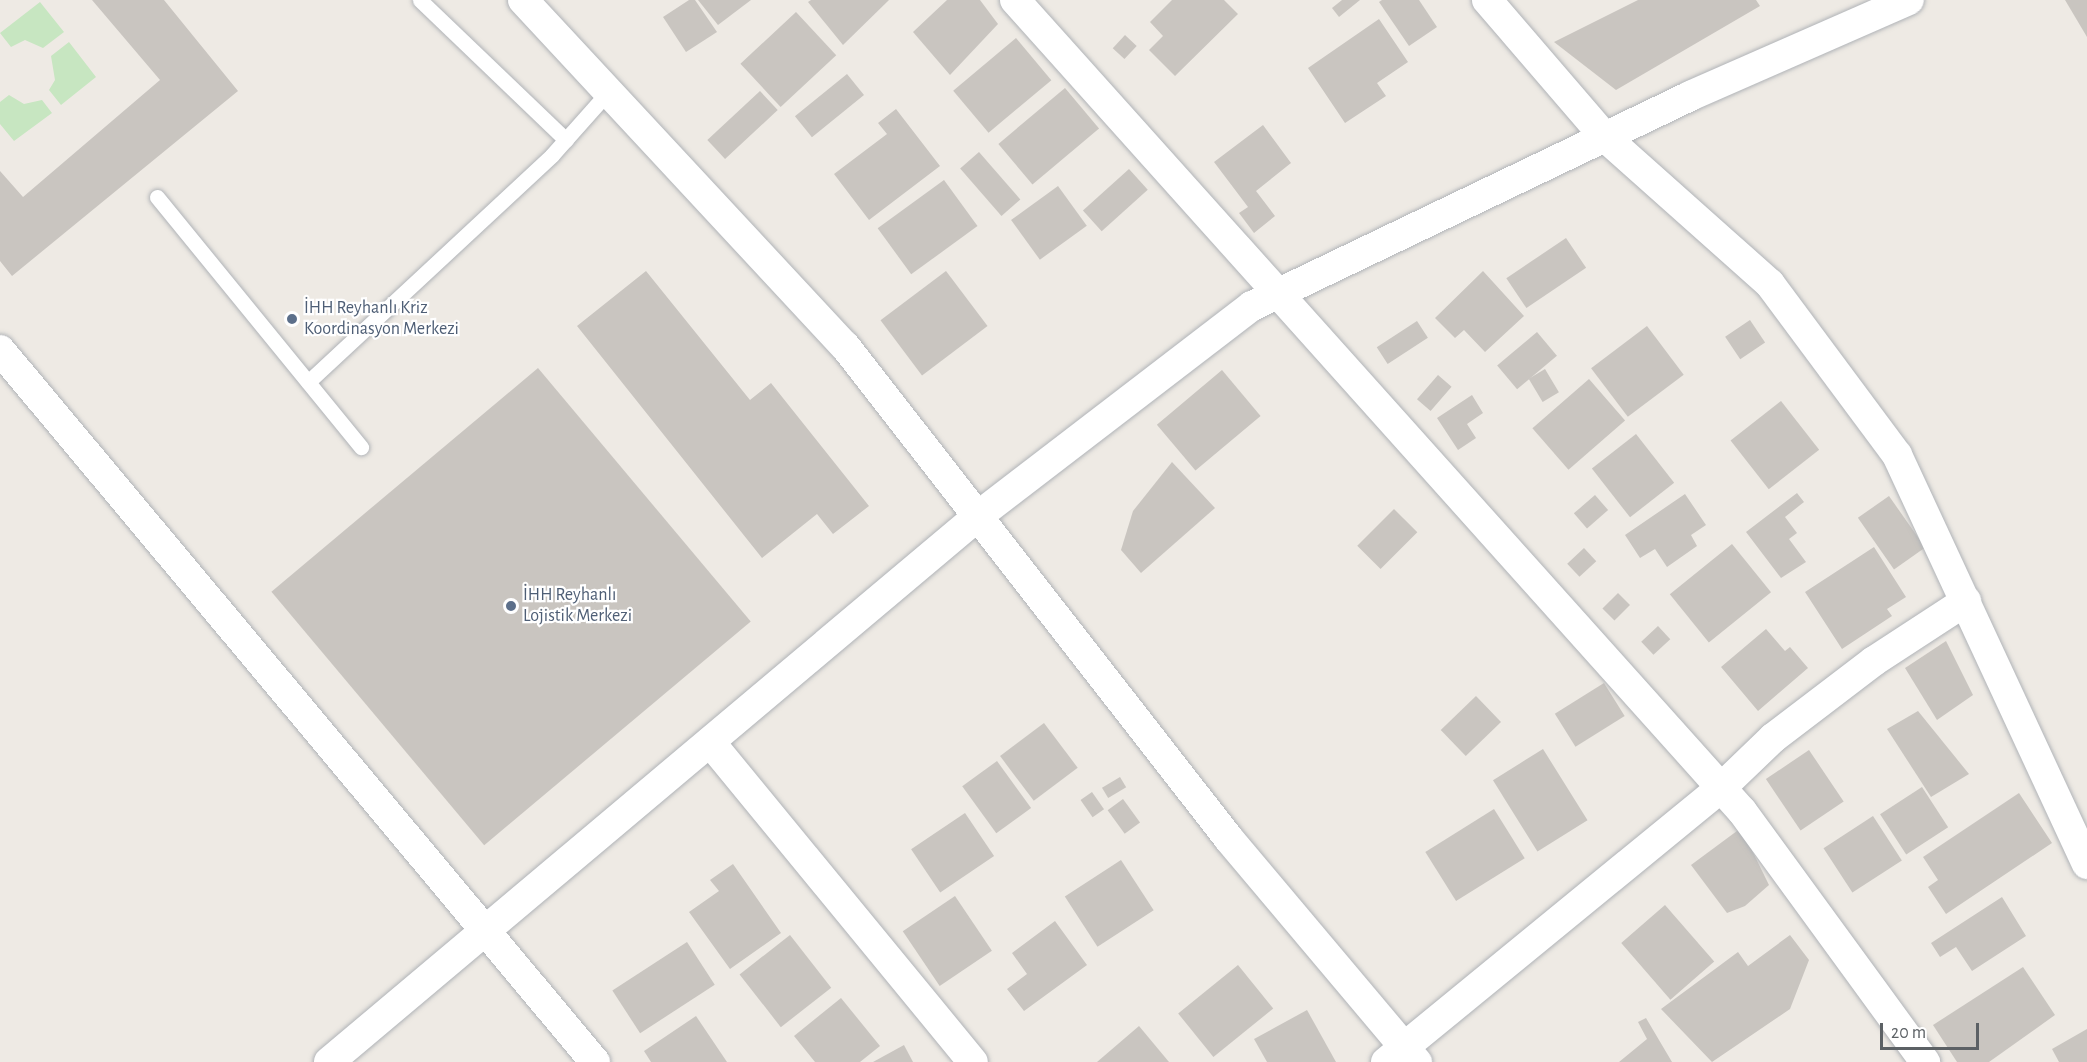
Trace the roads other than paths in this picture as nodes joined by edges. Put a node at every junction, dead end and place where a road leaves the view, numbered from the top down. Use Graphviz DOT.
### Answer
graph roads {
  1 [pos="420,0"];
  2 [pos="523,0"];
  3 [pos="1015,0"];
  4 [pos="1486,0"];
  5 [pos="1909,0"];
  6 [pos="608,92"];
  7 [pos="1605,137"];
  8 [pos="566,140"];
  9 [pos="156,197"];
  10 [pos="1276,295"];
  11 [pos="0,350"];
  12 [pos="308,382"];
  13 [pos="361,447"];
  14 [pos="978,516"];
  15 [pos="1966,602"];
  16 [pos="710,742"];
  17 [pos="1721,788"];
  18 [pos="2087,864"];
  19 [pos="486,930"];
  20 [pos="1402,1057"];
  21 [pos="329,1062"];
  22 [pos="595,1062"];
  23 [pos="973,1062"];
  24 [pos="1925,1062"];
  1 -- 8 [label="lane"];
  2 -- 6 [label="street"];
  3 -- 10 [label="street"];
  4 -- 7 [label="street"];
  5 -- 7 [label="street"];
  6 -- 8 [label="lane"];
  6 -- 14 [label="street"];
  7 -- 10 [label="street"];
  7 -- 15 [label="street"];
  8 -- 12 [label="lane"];
  9 -- 12 [label="lane"];
  10 -- 14 [label="street"];
  10 -- 17 [label="street"];
  11 -- 19 [label="street"];
  12 -- 13 [label="lane"];
  14 -- 16 [label="street"];
  14 -- 20 [label="street"];
  15 -- 17 [label="street"];
  15 -- 18 [label="street"];
  16 -- 19 [label="street"];
  16 -- 23 [label="street"];
  17 -- 20 [label="street"];
  17 -- 24 [label="street"];
  19 -- 21 [label="street"];
  19 -- 22 [label="street"];
}
